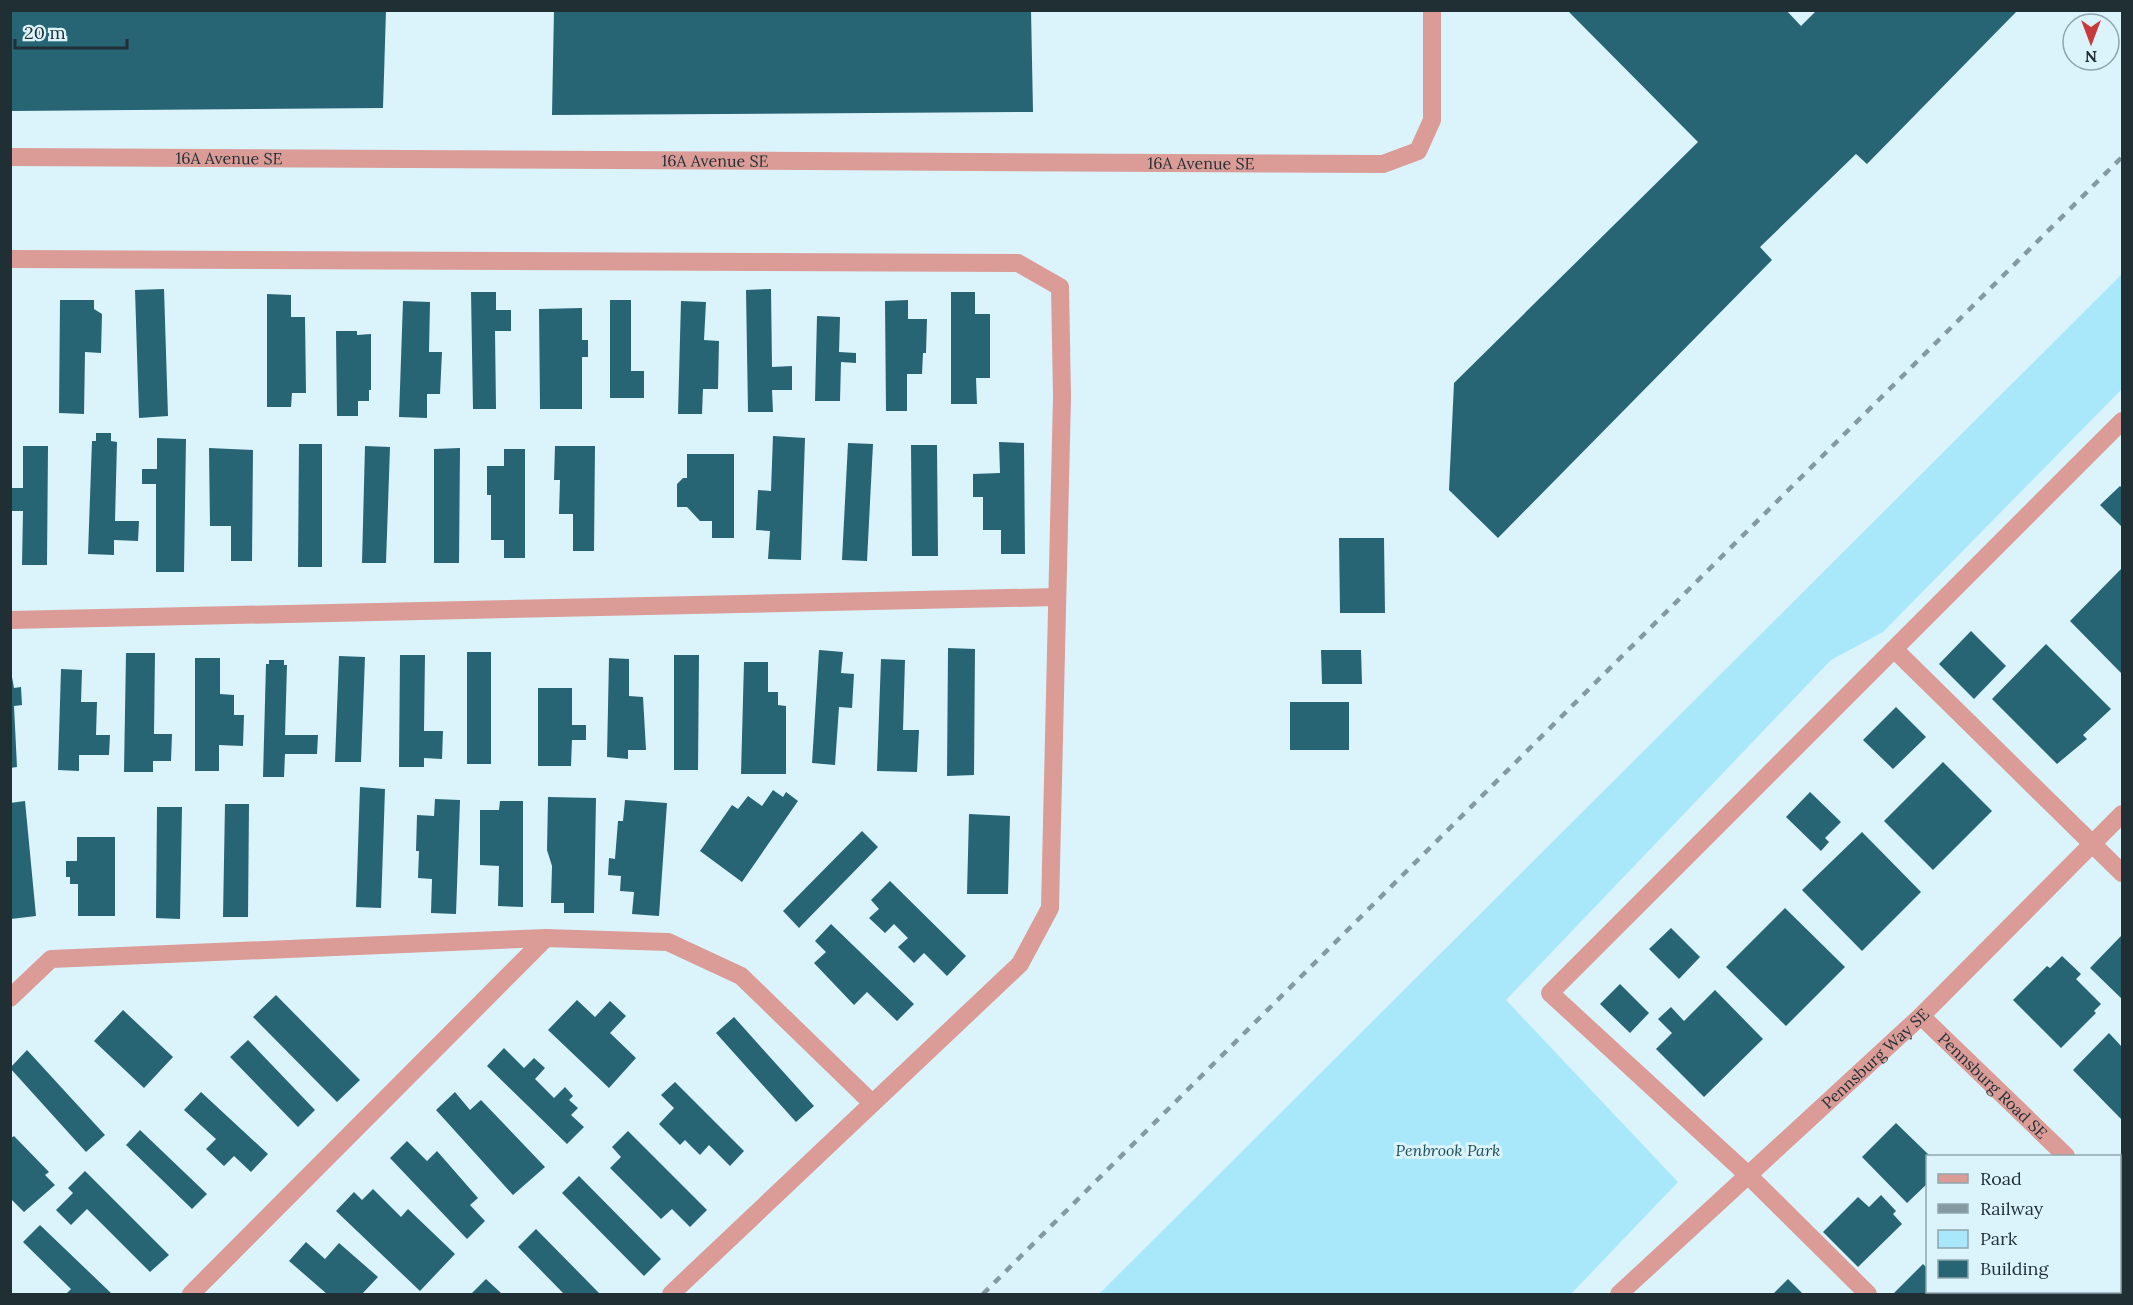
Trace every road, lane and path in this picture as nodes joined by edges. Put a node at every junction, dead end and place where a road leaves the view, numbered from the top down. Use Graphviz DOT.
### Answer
graph roads {
  1 [pos="1432,10"];
  2 [pos="10,157"];
  3 [pos="10,259"];
  4 [pos="2122,421"];
  5 [pos="1057,597"];
  6 [pos="10,620"];
  7 [pos="1894,649"];
  8 [pos="2122,813"];
  9 [pos="2092,843"];
  10 [pos="2122,873"];
  11 [pos="546,938"];
  12 [pos="10,998"];
  13 [pos="1921,1016"];
  14 [pos="872,1103"];
  15 [pos="2065,1155"];
  16 [pos="1748,1175"];
  17 [pos="191,1294"];
  18 [pos="671,1294"];
  19 [pos="1619,1294"];
  20 [pos="1868,1294"];
  1 -- 2 [label="street, 16A Avenue SE"];
  3 -- 5 [label="street"];
  4 -- 7 [label="street"];
  5 -- 6 [label="street"];
  5 -- 14 [label="street"];
  7 -- 9 [label="street"];
  7 -- 16 [label="street"];
  8 -- 9 [label="street, Pennsburg Way SE"];
  9 -- 10 [label="street"];
  9 -- 13 [label="street, Pennsburg Way SE"];
  11 -- 12 [label="street"];
  11 -- 14 [label="street"];
  11 -- 17 [label="street"];
  13 -- 15 [label="street, Pennsburg Road SE"];
  13 -- 16 [label="street, Pennsburg Way SE"];
  14 -- 18 [label="street"];
  16 -- 19 [label="street, Pennsburg Way SE"];
  16 -- 20 [label="street"];
}
